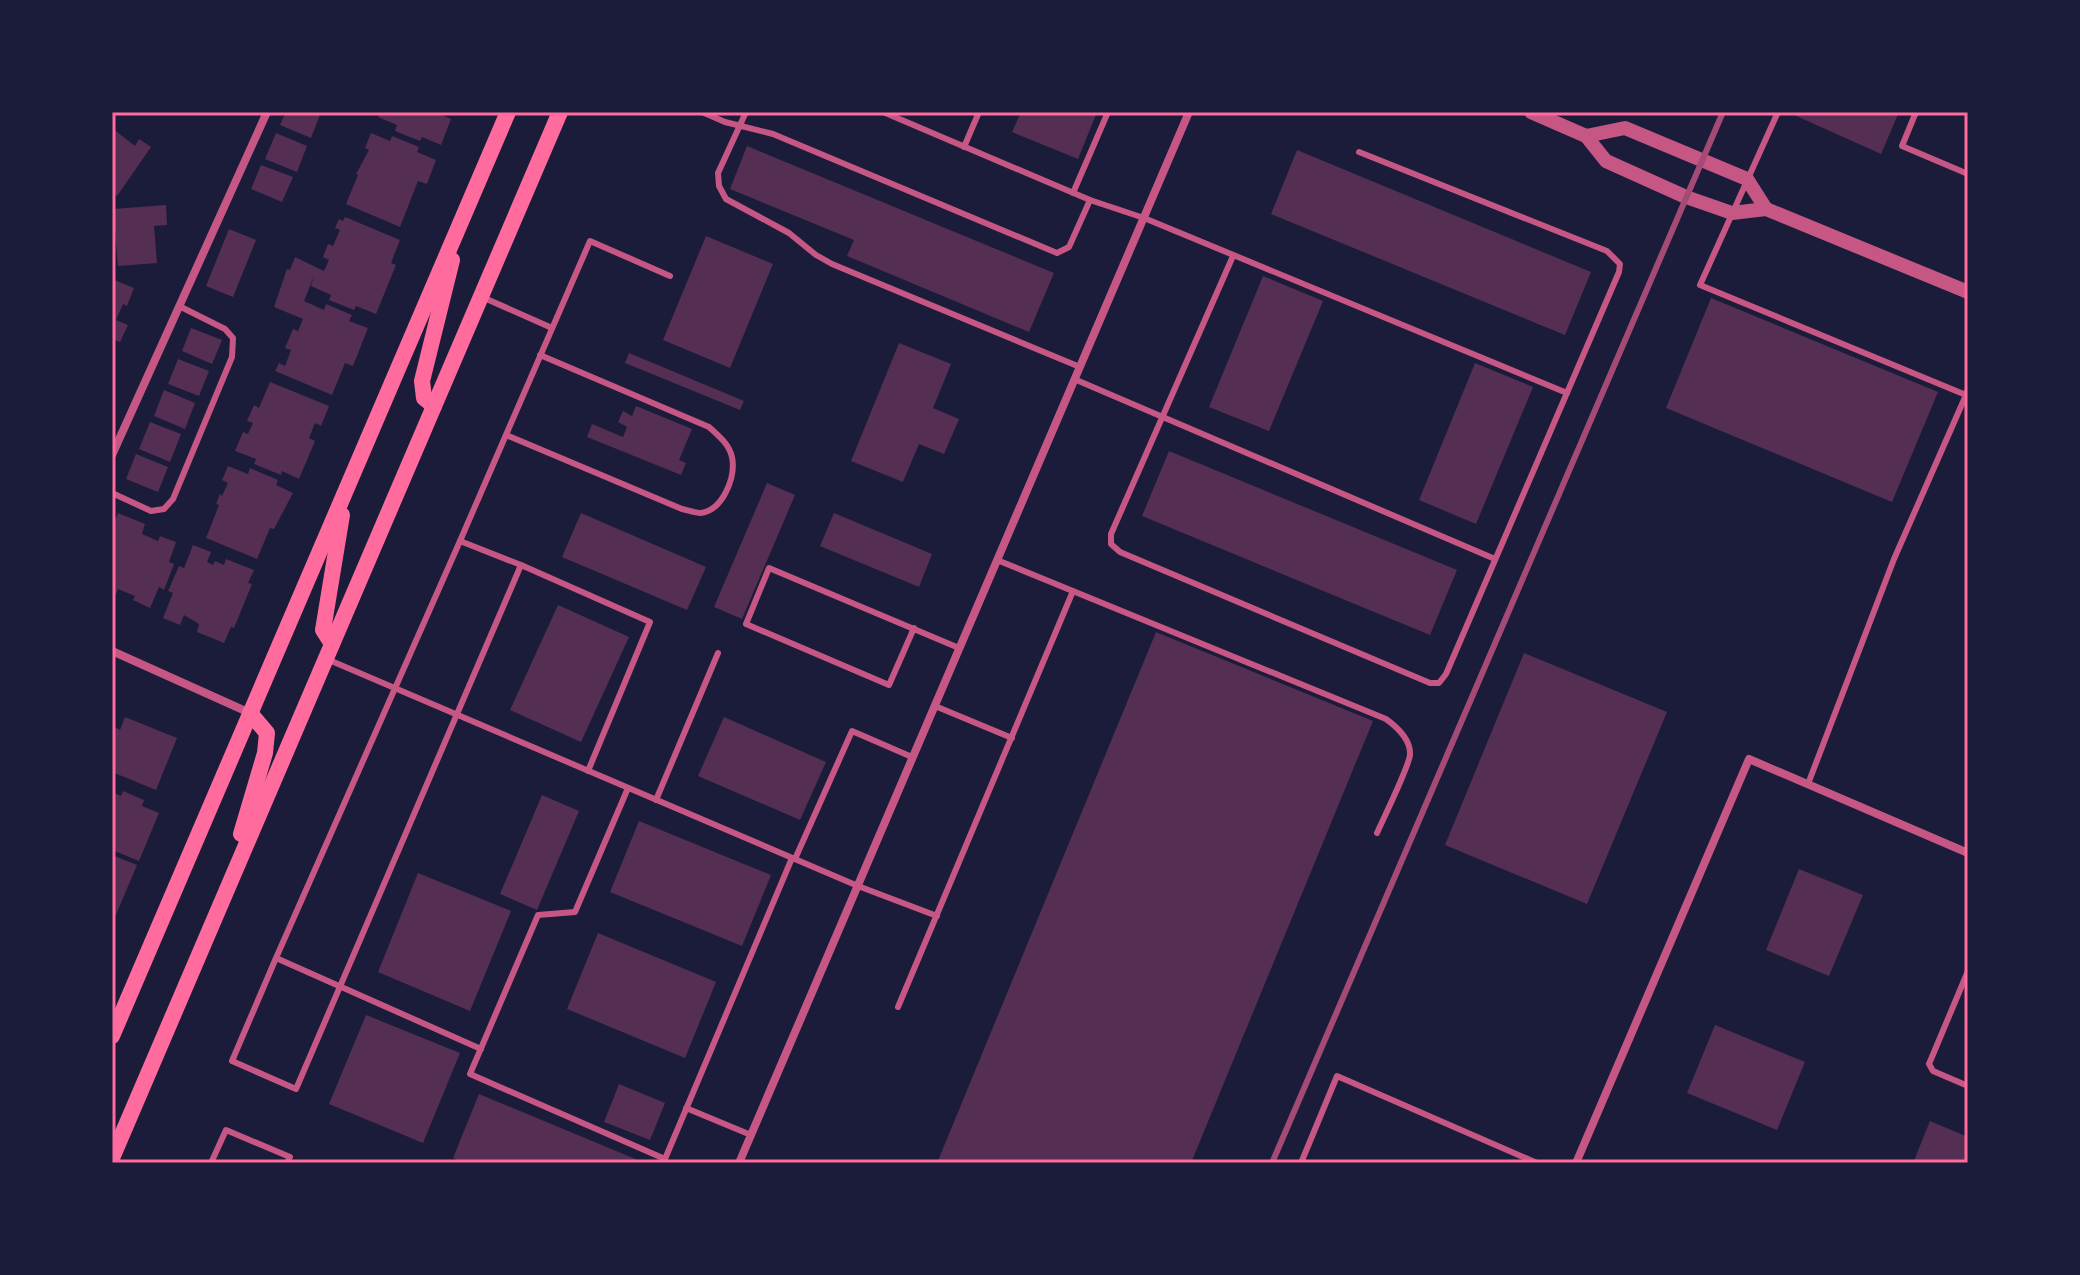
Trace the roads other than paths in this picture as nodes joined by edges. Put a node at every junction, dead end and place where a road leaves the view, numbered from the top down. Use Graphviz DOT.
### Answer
graph roads {
  1 [pos="267,112"];
  2 [pos="508,112"];
  3 [pos="560,112"];
  4 [pos="702,112"];
  5 [pos="746,112"];
  6 [pos="883,112"];
  7 [pos="979,112"];
  8 [pos="1108,112"];
  9 [pos="1189,112"];
  10 [pos="1531,112"];
  11 [pos="1778,112"];
  12 [pos="1916,112"];
  13 [pos="741,124"];
  14 [pos="1586,136"];
  15 [pos="964,147"];
  16 [pos="1359,152"];
  17 [pos="1968,174"];
  18 [pos="1747,179"];
  19 [pos="1073,193"];
  20 [pos="1090,200"];
  21 [pos="1766,209"];
  22 [pos="464,212"];
  23 [pos="1732,213"];
  24 [pos="1144,218"];
  25 [pos="1233,256"];
  26 [pos="670,276"];
  27 [pos="1968,292"];
  28 [pos="481,297"];
  29 [pos="179,306"];
  30 [pos="552,328"];
  31 [pos="540,355"];
  32 [pos="1080,367"];
  33 [pos="1074,379"];
  34 [pos="1567,393"];
  35 [pos="1967,394"];
  36 [pos="434,406"];
  37 [pos="1162,417"];
  38 [pos="506,435"];
  39 [pos="112,455"];
  40 [pos="347,486"];
  41 [pos="112,493"];
  42 [pos="460,541"];
  43 [pos="1495,559"];
  44 [pos="997,560"];
  45 [pos="521,565"];
  46 [pos="1073,591"];
  47 [pos="914,628"];
  48 [pos="959,648"];
  49 [pos="112,651"];
  50 [pos="329,652"];
  51 [pos="718,653"];
  52 [pos="395,689"];
  53 [pos="935,706"];
  54 [pos="250,713"];
  55 [pos="456,715"];
  56 [pos="1012,738"];
  57 [pos="912,757"];
  58 [pos="588,771"];
  59 [pos="1808,784"];
  60 [pos="628,788"];
  61 [pos="656,800"];
  62 [pos="1377,833"];
  63 [pos="1968,853"];
  64 [pos="794,859"];
  65 [pos="858,886"];
  66 [pos="219,909"];
  67 [pos="937,916"];
  68 [pos="276,958"];
  69 [pos="1968,971"];
  70 [pos="340,986"];
  71 [pos="898,1007"];
  72 [pos="112,1036"];
  73 [pos="481,1049"];
  74 [pos="1968,1086"];
  75 [pos="686,1108"];
  76 [pos="751,1135"];
  77 [pos="112,1158"];
  78 [pos="211,1163"];
  79 [pos="287,1163"];
  80 [pos="739,1163"];
  81 [pos="1301,1163"];
  82 [pos="1537,1163"];
  83 [pos="1576,1163"];
  1 -- 29 [label="street"];
  2 -- 22 [label="main road"];
  3 -- 28 [label="main road"];
  4 -- 13 [label="lane"];
  5 -- 13 [label="lane"];
  6 -- 15 [label="lane"];
  7 -- 15 [label="lane"];
  8 -- 19 [label="lane"];
  9 -- 24 [label="street"];
  10 -- 14 [label="street"];
  11 -- 18 [label="lane"];
  12 -- 17 [label="lane"];
  13 -- 20 [label="lane"];
  13 -- 32 [label="lane"];
  14 -- 18 [label="street"];
  14 -- 23 [label="street"];
  15 -- 19 [label="lane"];
  16 -- 34 [label="lane"];
  18 -- 21 [label="street"];
  18 -- 23 [label="lane"];
  19 -- 20 [label="lane"];
  20 -- 24 [label="lane"];
  21 -- 23 [label="street"];
  21 -- 27 [label="street"];
  22 -- 36 [label="main road"];
  22 -- 40 [label="main road"];
  23 -- 35 [label="lane"];
  24 -- 25 [label="lane"];
  24 -- 32 [label="street"];
  25 -- 34 [label="lane"];
  25 -- 37 [label="lane"];
  26 -- 30 [label="lane"];
  28 -- 30 [label="lane"];
  28 -- 36 [label="main road"];
  29 -- 39 [label="street"];
  29 -- 41 [label="lane"];
  30 -- 31 [label="lane"];
  31 -- 38 [label="lane"];
  31 -- 38 [label="lane"];
  32 -- 33 [label="street"];
  33 -- 37 [label="lane"];
  33 -- 44 [label="street"];
  34 -- 43 [label="lane"];
  35 -- 59 [label="lane"];
  36 -- 50 [label="main road"];
  37 -- 43 [label="lane"];
  37 -- 43 [label="lane"];
  38 -- 42 [label="lane"];
  40 -- 50 [label="main road"];
  40 -- 54 [label="main road"];
  42 -- 45 [label="lane"];
  42 -- 52 [label="lane"];
  44 -- 46 [label="lane"];
  44 -- 48 [label="street"];
  45 -- 55 [label="lane"];
  45 -- 58 [label="lane"];
  46 -- 56 [label="lane"];
  46 -- 62 [label="lane"];
  47 -- 47 [label="lane"];
  47 -- 48 [label="lane"];
  48 -- 53 [label="street"];
  49 -- 54 [label="street"];
  50 -- 52 [label="lane"];
  50 -- 66 [label="main road"];
  51 -- 61 [label="lane"];
  52 -- 55 [label="lane"];
  52 -- 68 [label="lane"];
  53 -- 56 [label="lane"];
  53 -- 57 [label="street"];
  54 -- 66 [label="main road"];
  54 -- 72 [label="main road"];
  55 -- 58 [label="lane"];
  55 -- 70 [label="lane"];
  56 -- 67 [label="lane"];
  57 -- 64 [label="lane"];
  57 -- 65 [label="street"];
  58 -- 60 [label="lane"];
  59 -- 63 [label="street"];
  59 -- 83 [label="street"];
  60 -- 61 [label="lane"];
  60 -- 73 [label="lane"];
  61 -- 64 [label="lane"];
  64 -- 65 [label="lane"];
  64 -- 75 [label="lane"];
  65 -- 67 [label="lane"];
  65 -- 76 [label="street"];
  66 -- 77 [label="main road"];
  67 -- 71 [label="lane"];
  68 -- 70 [label="lane"];
  68 -- 70 [label="lane"];
  69 -- 74 [label="lane"];
  70 -- 73 [label="lane"];
  73 -- 75 [label="lane"];
  75 -- 76 [label="lane"];
  76 -- 80 [label="street"];
  78 -- 79 [label="lane"];
  81 -- 82 [label="lane"];
}
